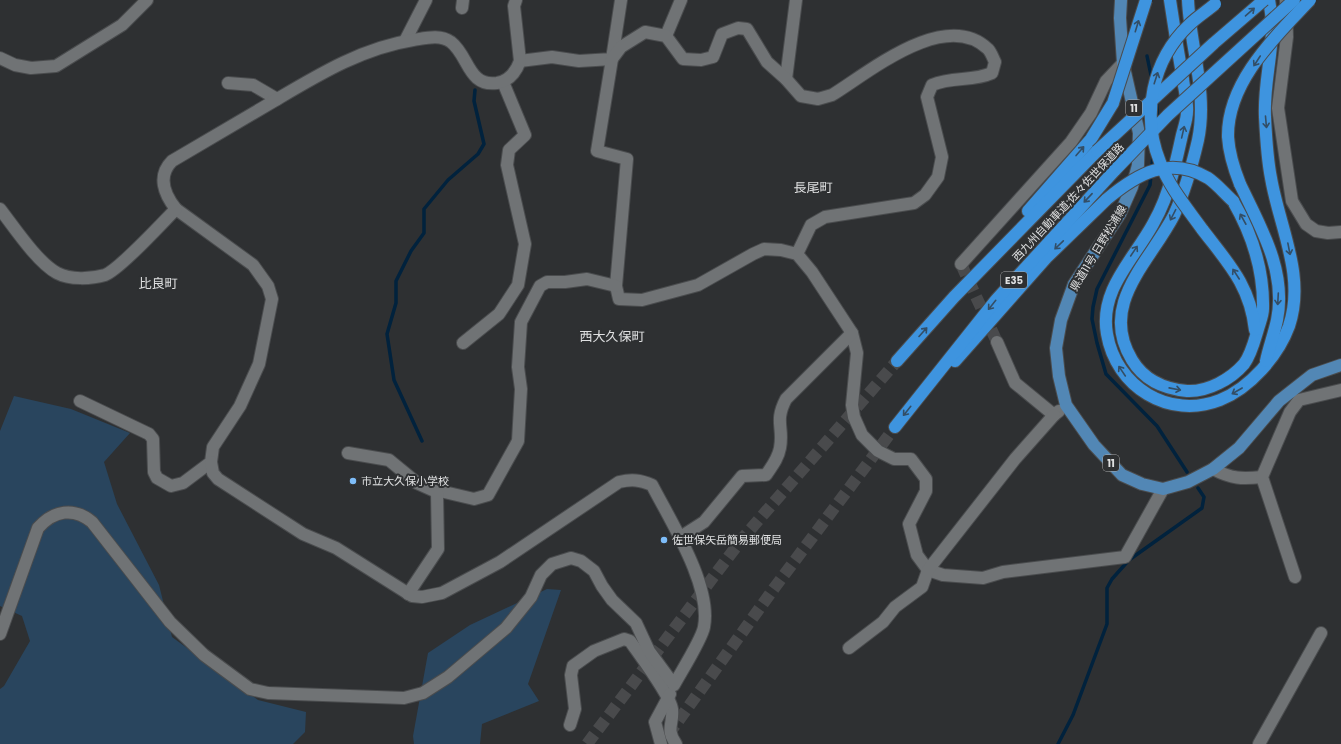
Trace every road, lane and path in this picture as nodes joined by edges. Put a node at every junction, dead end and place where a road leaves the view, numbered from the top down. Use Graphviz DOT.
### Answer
graph roads {
  1 [pos="148,0"];
  2 [pos="426,0"];
  3 [pos="516,0"];
  4 [pos="621,0"];
  5 [pos="681,0"];
  6 [pos="796,0"];
  7 [pos="1121,0"];
  8 [pos="1146,0"];
  9 [pos="1170,0"];
  10 [pos="1188,0"];
  11 [pos="1222,0"];
  12 [pos="1264,0"];
  13 [pos="1269,0"];
  14 [pos="1286,0"];
  15 [pos="1294,0"];
  16 [pos="1310,0"];
  17 [pos="666,36"];
  18 [pos="405,42"];
  19 [pos="0,58"];
  20 [pos="612,59"];
  21 [pos="520,61"];
  22 [pos="1123,63"];
  23 [pos="786,79"];
  24 [pos="503,82"];
  25 [pos="228,83"];
  26 [pos="277,99"];
  27 [pos="176,208"];
  28 [pos="0,209"];
  29 [pos="1341,232"];
  30 [pos="797,254"];
  31 [pos="961,264"];
  32 [pos="616,286"];
  33 [pos="954,297"];
  34 [pos="852,333"];
  35 [pos="1255,337"];
  36 [pos="997,342"];
  37 [pos="463,343"];
  38 [pos="897,361"];
  39 [pos="1265,364"];
  40 [pos="1341,365"];
  41 [pos="1341,390"];
  42 [pos="920,395"];
  43 [pos="80,401"];
  44 [pos="1066,405"];
  45 [pos="1054,416"];
  46 [pos="895,427"];
  47 [pos="348,453"];
  48 [pos="211,462"];
  49 [pos="1213,469"];
  50 [pos="1262,477"];
  51 [pos="1163,489"];
  52 [pos="437,492"];
  53 [pos="679,538"];
  54 [pos="928,570"];
  55 [pos="1295,577"];
  56 [pos="408,594"];
  57 [pos="1321,633"];
  58 [pos="0,634"];
  59 [pos="849,648"];
  60 [pos="674,685"];
  61 [pos="668,700"];
  62 [pos="570,725"];
  63 [pos="660,744"];
  64 [pos="676,744"];
  65 [pos="1259,744"];
  1 -- 19 [label="street"];
  2 -- 18 [label="street"];
  3 -- 21 [label="street"];
  4 -- 20 [label="street"];
  5 -- 17 [label="street"];
  6 -- 23 [label="street"];
  7 -- 22 [label="main road, 県道11号 日野松浦線 / 11"];
  33 -- 8 [label="highway, one-way, bridge"];
  39 -- 9 [label="highway, one-way"];
  10 -- 35 [label="highway, one-way"];
  35 -- 11 [label="highway, one-way, bridge"];
  33 -- 12 [label="highway, 西九州自動車道;佐々佐世保道路 / E35, one-way, bridge"];
  13 -- 39 [label="highway, one-way, bridge"];
  14 -- 29 [label="street"];
  15 -- 42 [label="highway, 西九州自動車道;佐々佐世保道路 / E35, one-way, bridge"];
  16 -- 39 [label="highway, one-way, bridge"];
  17 -- 20 [label="street"];
  17 -- 23 [label="street"];
  18 -- 24 [label="street"];
  18 -- 26 [label="street"];
  20 -- 21 [label="street"];
  20 -- 32 [label="street"];
  21 -- 24 [label="street"];
  22 -- 31 [label="street"];
  22 -- 44 [label="main road, 県道11号 日野松浦線 / 11"];
  23 -- 30 [label="street"];
  24 -- 37 [label="street"];
  25 -- 26 [label="street"];
  26 -- 27 [label="street"];
  27 -- 28 [label="street"];
  27 -- 48 [label="street"];
  30 -- 32 [label="street"];
  30 -- 34 [label="street"];
  32 -- 52 [label="street"];
  38 -- 33 [label="highway, 西九州自動車道;佐々佐世保道路 / E35, one-way"];
  34 -- 53 [label="street"];
  34 -- 54 [label="street"];
  35 -- 42 [label="highway, one-way, bridge"];
  36 -- 45 [label="street"];
  40 -- 49 [label="main road, 県道11号 日野松浦線 / 11"];
  41 -- 50 [label="street"];
  42 -- 46 [label="highway, 西九州自動車道;佐々佐世保道路 / E35, one-way"];
  43 -- 48 [label="street"];
  44 -- 45 [label="street"];
  44 -- 51 [label="main road, 県道11号 日野松浦線 / 11"];
  45 -- 54 [label="street"];
  47 -- 52 [label="street"];
  48 -- 56 [label="street"];
  49 -- 50 [label="street"];
  49 -- 51 [label="main road, 県道11号 日野松浦線 / 11"];
  50 -- 55 [label="street"];
  51 -- 54 [label="street"];
  52 -- 56 [label="street"];
  53 -- 56 [label="street"];
  53 -- 60 [label="street"];
  54 -- 59 [label="street"];
  57 -- 65 [label="street"];
  58 -- 60 [label="street"];
  60 -- 61 [label="street"];
  61 -- 62 [label="street"];
  61 -- 63 [label="street"];
  61 -- 64 [label="street"];
}
